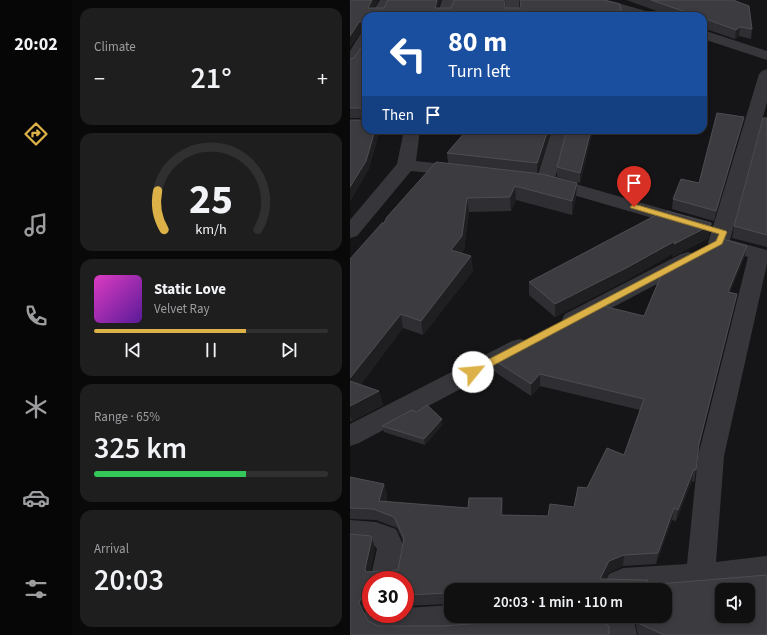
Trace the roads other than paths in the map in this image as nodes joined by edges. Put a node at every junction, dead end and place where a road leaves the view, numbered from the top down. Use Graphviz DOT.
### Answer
graph roads {
  1 [pos="387,0"];
  2 [pos="449,0"];
  3 [pos="512,0"];
  4 [pos="593,0"];
  5 [pos="380,12"];
  6 [pos="445,12"];
  7 [pos="513,12"];
  8 [pos="634,12"];
  9 [pos="707,35"];
  10 [pos="362,43"];
  11 [pos="767,56"];
  12 [pos="350,64"];
  13 [pos="767,74"];
  14 [pos="761,120"];
  15 [pos="411,134"];
  16 [pos="561,134"];
  17 [pos="406,166"];
  18 [pos="475,173"];
  19 [pos="350,232"];
  20 [pos="713,232"];
  21 [pos="763,256"];
  22 [pos="350,436"];
  23 [pos="350,532"];
  24 [pos="767,569"];
  25 [pos="387,571"];
  26 [pos="700,577"];
  27 [pos="621,583"];
  28 [pos="444,620"];
  29 [pos="414,622"];
  30 [pos="390,623"];
  31 [pos="406,623"];
  32 [pos="619,623"];
  33 [pos="622,635"];
  1 -- 5 [label="street"];
  2 -- 6 [label="street"];
  3 -- 7 [label="street"];
  4 -- 8 [label="street"];
  9 -- 11 [label="street"];
  10 -- 12 [label="street"];
  13 -- 14 [label="street"];
  14 -- 20 [label="street"];
  15 -- 17 [label="street"];
  16 -- 20 [label="street"];
  17 -- 18 [label="street"];
  17 -- 19 [label="street"];
  20 -- 21 [label="street"];
  20 -- 22 [label="street"];
  21 -- 26 [label="street"];
  23 -- 25 [label="street"];
  24 -- 26 [label="street"];
  26 -- 27 [label="street"];
  28 -- 29 [label="street"];
  30 -- 31 [label="street"];
  32 -- 33 [label="street"];
}
